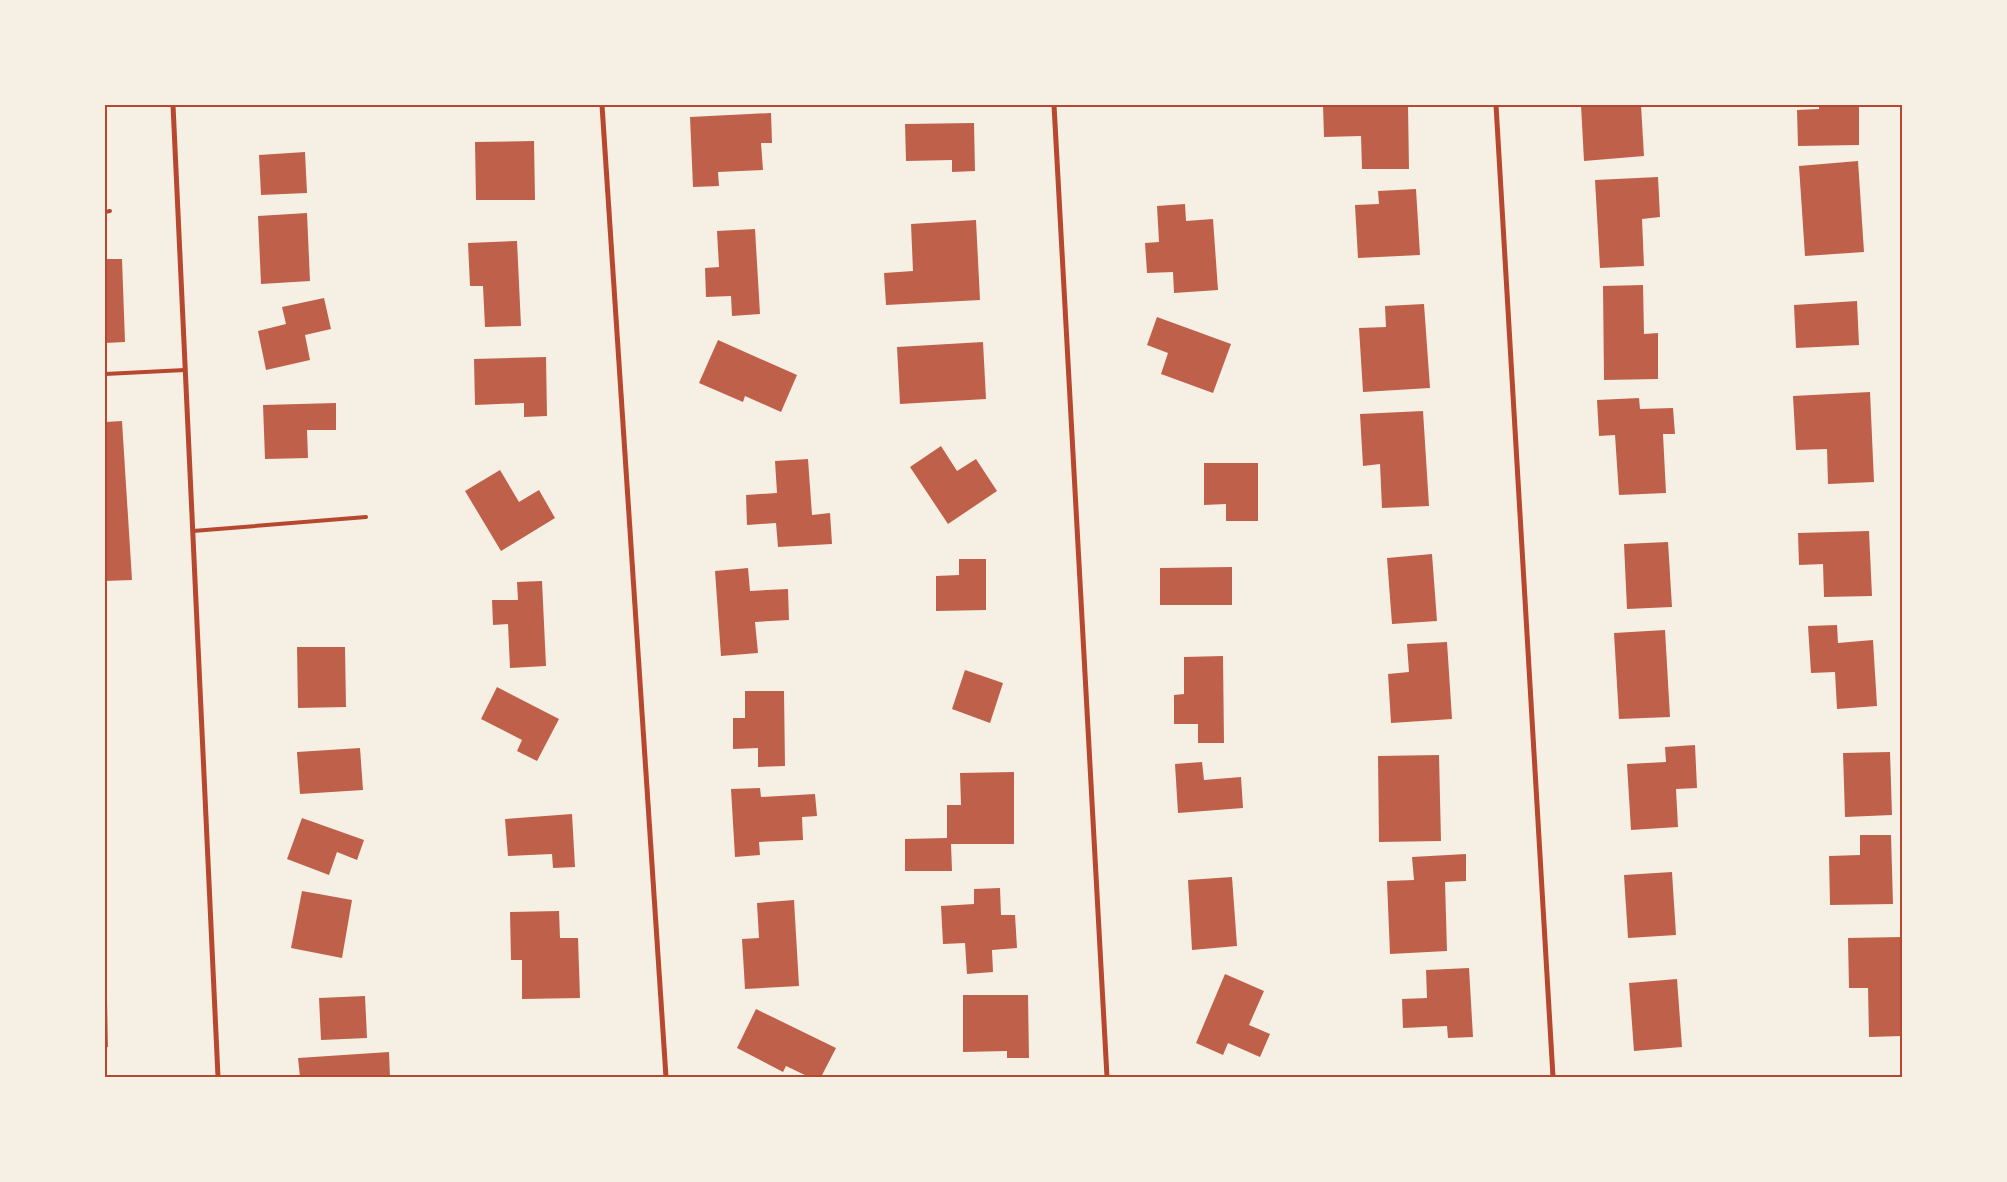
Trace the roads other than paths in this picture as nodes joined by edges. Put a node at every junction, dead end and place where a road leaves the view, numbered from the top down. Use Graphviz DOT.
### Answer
graph roads {
  1 [pos="173,105"];
  2 [pos="602,105"];
  3 [pos="1054,105"];
  4 [pos="1496,105"];
  5 [pos="185,370"];
  6 [pos="105,374"];
  7 [pos="366,517"];
  8 [pos="193,531"];
  9 [pos="218,1077"];
  10 [pos="666,1077"];
  11 [pos="1107,1077"];
  12 [pos="1553,1077"];
  1 -- 5 [label="street"];
  2 -- 10 [label="street"];
  3 -- 11 [label="street"];
  4 -- 12 [label="street"];
  5 -- 6 [label="lane"];
  5 -- 8 [label="street"];
  7 -- 8 [label="lane"];
  8 -- 9 [label="street"];
}
